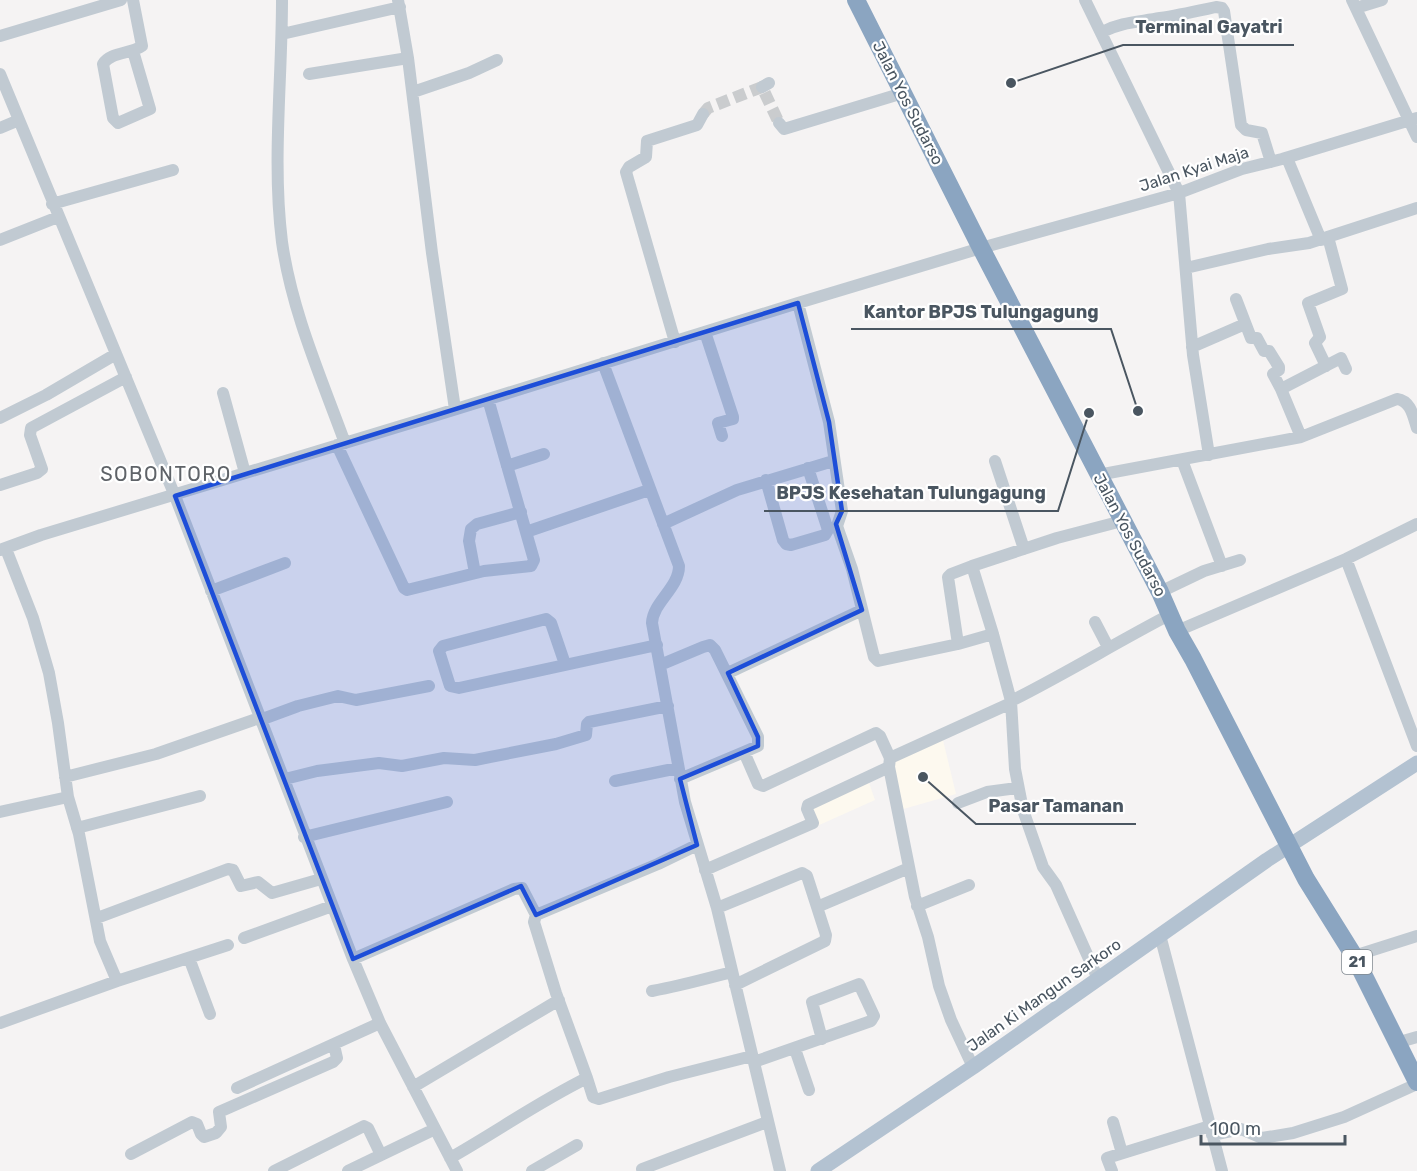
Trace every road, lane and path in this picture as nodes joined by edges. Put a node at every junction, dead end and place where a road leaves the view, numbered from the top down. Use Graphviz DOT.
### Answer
graph roads {
  1 [pos="282,0"];
  2 [pos="856,0"];
  3 [pos="1085,0"];
  4 [pos="1382,0"];
  5 [pos="127,1"];
  6 [pos="95,4"];
  7 [pos="399,4"];
  8 [pos="1354,4"];
  9 [pos="1102,32"];
  10 [pos="282,34"];
  11 [pos="0,36"];
  12 [pos="133,51"];
  13 [pos="408,58"];
  14 [pos="496,60"];
  15 [pos="0,74"];
  16 [pos="309,74"];
  17 [pos="412,92"];
  18 [pos="903,93"];
  19 [pos="704,114"];
  20 [pos="1413,119"];
  21 [pos="19,120"];
  22 [pos="778,123"];
  23 [pos="0,128"];
  24 [pos="1417,137"];
  25 [pos="1287,158"];
  26 [pos="1271,162"];
  27 [pos="173,170"];
  28 [pos="1179,193"];
  29 [pos="52,204"];
  30 [pos="1417,208"];
  31 [pos="58,218"];
  32 [pos="1325,239"];
  33 [pos="0,240"];
  34 [pos="981,248"];
  35 [pos="1186,268"];
  36 [pos="1236,299"];
  37 [pos="798,303"];
  38 [pos="1245,324"];
  39 [pos="705,332"];
  40 [pos="675,342"];
  41 [pos="1192,346"];
  42 [pos="116,354"];
  43 [pos="603,363"];
  44 [pos="1326,366"];
  45 [pos="1346,369"];
  46 [pos="126,377"];
  47 [pos="1281,389"];
  48 [pos="223,393"];
  49 [pos="488,399"];
  50 [pos="455,409"];
  51 [pos="0,418"];
  52 [pos="1417,428"];
  53 [pos="722,436"];
  54 [pos="1301,437"];
  55 [pos="341,444"];
  56 [pos="544,453"];
  57 [pos="1209,455"];
  58 [pos="1182,460"];
  59 [pos="995,461"];
  60 [pos="830,462"];
  61 [pos="507,466"];
  62 [pos="808,468"];
  63 [pos="245,473"];
  64 [pos="1098,475"];
  65 [pos="765,480"];
  66 [pos="0,485"];
  67 [pos="649,490"];
  68 [pos="175,496"];
  69 [pos="520,512"];
  70 [pos="1122,521"];
  71 [pos="663,524"];
  72 [pos="1417,524"];
  73 [pos="526,532"];
  74 [pos="3,549"];
  75 [pos="1024,549"];
  76 [pos="1346,559"];
  77 [pos="1240,560"];
  78 [pos="285,563"];
  79 [pos="972,566"];
  80 [pos="1222,566"];
  81 [pos="475,573"];
  82 [pos="211,591"];
  83 [pos="1160,592"];
  84 [pos="862,610"];
  85 [pos="1170,614"];
  86 [pos="1095,622"];
  87 [pos="1177,631"];
  88 [pos="993,633"];
  89 [pos="958,644"];
  90 [pos="657,645"];
  91 [pos="1108,647"];
  92 [pos="565,664"];
  93 [pos="660,665"];
  94 [pos="728,673"];
  95 [pos="429,686"];
  96 [pos="1011,702"];
  97 [pos="668,706"];
  98 [pos="260,719"];
  99 [pos="1417,746"];
  100 [pos="744,752"];
  101 [pos="890,762"];
  102 [pos="1417,763"];
  103 [pos="679,773"];
  104 [pos="65,777"];
  105 [pos="285,778"];
  106 [pos="615,781"];
  107 [pos="1017,788"];
  108 [pos="200,796"];
  109 [pos="68,797"];
  110 [pos="447,802"];
  111 [pos="958,802"];
  112 [pos="0,812"];
  113 [pos="77,828"];
  114 [pos="304,837"];
  115 [pos="697,845"];
  116 [pos="1290,846"];
  117 [pos="909,868"];
  118 [pos="705,870"];
  119 [pos="321,879"];
  120 [pos="969,885"];
  121 [pos="332,906"];
  122 [pos="917,906"];
  123 [pos="817,907"];
  124 [pos="717,908"];
  125 [pos="536,915"];
  126 [pos="97,918"];
  127 [pos="1160,935"];
  128 [pos="1417,936"];
  129 [pos="244,938"];
  130 [pos="228,945"];
  131 [pos="1354,956"];
  132 [pos="189,958"];
  133 [pos="353,959"];
  134 [pos="733,979"];
  135 [pos="1098,979"];
  136 [pos="117,981"];
  137 [pos="652,991"];
  138 [pos="559,1000"];
  139 [pos="210,1014"];
  140 [pos="0,1023"];
  141 [pos="380,1023"];
  142 [pos="1417,1037"];
  143 [pos="822,1039"];
  144 [pos="1396,1043"];
  145 [pos="334,1045"];
  146 [pos="795,1049"];
  147 [pos="753,1059"];
  148 [pos="973,1067"];
  149 [pos="587,1078"];
  150 [pos="1417,1083"];
  151 [pos="412,1087"];
  152 [pos="237,1088"];
  153 [pos="809,1090"];
  154 [pos="767,1122"];
  155 [pos="1113,1122"];
  156 [pos="435,1129"];
  157 [pos="1211,1131"];
  158 [pos="577,1145"];
  159 [pos="1122,1153"];
  160 [pos="131,1154"];
  161 [pos="381,1155"];
  162 [pos="450,1158"];
  163 [pos="642,1169"];
  164 [pos="823,1170"];
  165 [pos="274,1171"];
  166 [pos="348,1171"];
  167 [pos="457,1171"];
  168 [pos="532,1171"];
  169 [pos="780,1171"];
  170 [pos="1112,1171"];
  171 [pos="1222,1171"];
  1 -- 10 [label="street"];
  2 -- 18 [label="highway, Jalan Yos Sudarso / 21"];
  3 -- 9 [label="street"];
  4 -- 8 [label="street"];
  5 -- 6 [label="street"];
  5 -- 12 [label="street"];
  6 -- 11 [label="street"];
  7 -- 10 [label="street"];
  7 -- 13 [label="street"];
  8 -- 20 [label="street"];
  9 -- 26 [label="street"];
  9 -- 28 [label="street"];
  10 -- 55 [label="street"];
  12 -- 12 [label="street"];
  13 -- 16 [label="street"];
  13 -- 17 [label="street"];
  14 -- 17 [label="street"];
  15 -- 21 [label="street"];
  17 -- 50 [label="street"];
  18 -- 22 [label="street"];
  18 -- 34 [label="highway, Jalan Yos Sudarso / 21"];
  19 -- 40 [label="street"];
  20 -- 24 [label="street"];
  20 -- 25 [label="street, Jalan Kyai Maja"];
  21 -- 23 [label="street"];
  21 -- 29 [label="street"];
  25 -- 26 [label="street, Jalan Kyai Maja"];
  25 -- 32 [label="street"];
  26 -- 28 [label="street, Jalan Kyai Maja"];
  27 -- 29 [label="street"];
  28 -- 34 [label="street, Jalan Kyai Maja"];
  28 -- 35 [label="street"];
  29 -- 31 [label="street"];
  30 -- 32 [label="street"];
  31 -- 33 [label="street"];
  31 -- 42 [label="street"];
  32 -- 35 [label="street"];
  32 -- 44 [label="street"];
  34 -- 37 [label="street, Jalan Kyai Maja"];
  34 -- 64 [label="highway, Jalan Yos Sudarso / 21"];
  35 -- 41 [label="street"];
  36 -- 38 [label="street"];
  37 -- 39 [label="street, Jalan Kyai Maja"];
  37 -- 84 [label="street"];
  38 -- 41 [label="street"];
  38 -- 47 [label="street"];
  39 -- 40 [label="street, Jalan Kyai Maja"];
  39 -- 53 [label="street"];
  40 -- 43 [label="street, Jalan Kyai Maja"];
  41 -- 57 [label="street"];
  42 -- 46 [label="street"];
  42 -- 51 [label="street"];
  43 -- 49 [label="street, Jalan Kyai Maja"];
  43 -- 67 [label="street"];
  44 -- 45 [label="street"];
  44 -- 47 [label="street"];
  46 -- 66 [label="street"];
  46 -- 68 [label="street"];
  47 -- 54 [label="street"];
  48 -- 63 [label="street"];
  49 -- 50 [label="street, Jalan Kyai Maja"];
  49 -- 61 [label="street"];
  50 -- 55 [label="street, Jalan Kyai Maja"];
  52 -- 54 [label="street"];
  54 -- 57 [label="street"];
  55 -- 63 [label="street, Jalan Kyai Maja"];
  55 -- 81 [label="street"];
  56 -- 61 [label="street"];
  57 -- 58 [label="street"];
  58 -- 64 [label="street"];
  58 -- 80 [label="street"];
  59 -- 75 [label="street"];
  60 -- 62 [label="street"];
  61 -- 69 [label="street"];
  62 -- 65 [label="street"];
  62 -- 65 [label="street"];
  63 -- 68 [label="street, Jalan Kyai Maja"];
  64 -- 70 [label="highway, Jalan Yos Sudarso / 21"];
  65 -- 71 [label="street"];
  67 -- 71 [label="street"];
  67 -- 73 [label="street"];
  68 -- 74 [label="street, Jalan Kyai Maja"];
  68 -- 82 [label="street"];
  69 -- 73 [label="street"];
  69 -- 81 [label="street"];
  70 -- 75 [label="street"];
  70 -- 83 [label="highway, Jalan Yos Sudarso / 21"];
  71 -- 90 [label="street"];
  72 -- 76 [label="street"];
  73 -- 81 [label="street"];
  74 -- 104 [label="street"];
  75 -- 79 [label="street"];
  76 -- 87 [label="street"];
  76 -- 99 [label="street"];
  77 -- 80 [label="street"];
  78 -- 82 [label="street"];
  79 -- 88 [label="street"];
  79 -- 89 [label="street"];
  80 -- 83 [label="street"];
  82 -- 98 [label="street"];
  83 -- 85 [label="highway, Jalan Yos Sudarso / 21"];
  84 -- 89 [label="street"];
  84 -- 94 [label="street"];
  85 -- 87 [label="highway, Jalan Yos Sudarso / 21"];
  85 -- 91 [label="street"];
  86 -- 91 [label="street"];
  87 -- 116 [label="highway, Jalan Yos Sudarso / 21"];
  88 -- 89 [label="street"];
  88 -- 96 [label="street"];
  90 -- 92 [label="street"];
  90 -- 93 [label="street"];
  91 -- 96 [label="street"];
  92 -- 92 [label="street"];
  93 -- 94 [label="street"];
  93 -- 97 [label="street"];
  94 -- 100 [label="street"];
  95 -- 98 [label="street"];
  96 -- 101 [label="street"];
  96 -- 107 [label="street"];
  97 -- 103 [label="street"];
  97 -- 105 [label="street"];
  98 -- 104 [label="street"];
  98 -- 105 [label="street"];
  100 -- 101 [label="street"];
  100 -- 103 [label="street"];
  101 -- 117 [label="street"];
  101 -- 118 [label="street"];
  102 -- 116 [label="main road, Jalan Ki Mangun Sarkoro"];
  103 -- 106 [label="street"];
  103 -- 115 [label="street"];
  104 -- 109 [label="street"];
  105 -- 114 [label="street"];
  107 -- 111 [label="street"];
  107 -- 135 [label="street"];
  108 -- 113 [label="street"];
  109 -- 112 [label="street"];
  109 -- 113 [label="street"];
  110 -- 114 [label="street"];
  113 -- 126 [label="street"];
  114 -- 119 [label="street"];
  115 -- 118 [label="street"];
  115 -- 125 [label="street"];
  116 -- 127 [label="main road, Jalan Ki Mangun Sarkoro"];
  116 -- 131 [label="highway, 21"];
  117 -- 122 [label="street"];
  117 -- 123 [label="street"];
  118 -- 124 [label="street"];
  119 -- 121 [label="street"];
  119 -- 126 [label="street"];
  120 -- 122 [label="street"];
  121 -- 129 [label="street"];
  121 -- 133 [label="street"];
  122 -- 148 [label="street"];
  123 -- 124 [label="street"];
  123 -- 134 [label="street"];
  124 -- 134 [label="street"];
  125 -- 133 [label="street"];
  125 -- 138 [label="street"];
  126 -- 136 [label="street"];
  127 -- 135 [label="main road, Jalan Ki Mangun Sarkoro"];
  127 -- 157 [label="street"];
  128 -- 131 [label="street"];
  130 -- 132 [label="street"];
  131 -- 144 [label="highway, 21"];
  132 -- 136 [label="street"];
  132 -- 139 [label="street"];
  133 -- 141 [label="street"];
  134 -- 137 [label="street"];
  134 -- 147 [label="street"];
  135 -- 148 [label="main road, Jalan Ki Mangun Sarkoro"];
  136 -- 140 [label="street"];
  138 -- 149 [label="street"];
  138 -- 151 [label="street"];
  141 -- 145 [label="street"];
  141 -- 151 [label="street"];
  142 -- 144 [label="street"];
  143 -- 143 [label="street"];
  143 -- 146 [label="street"];
  144 -- 150 [label="highway, 21"];
  145 -- 152 [label="street"];
  145 -- 160 [label="street"];
  146 -- 147 [label="street"];
  146 -- 153 [label="street"];
  147 -- 149 [label="street"];
  147 -- 154 [label="street"];
  148 -- 164 [label="main road, Jalan Ki Mangun Sarkoro"];
  149 -- 162 [label="street"];
  150 -- 157 [label="street"];
  151 -- 156 [label="street"];
  154 -- 163 [label="street"];
  154 -- 169 [label="street"];
  155 -- 159 [label="street"];
  156 -- 161 [label="street"];
  156 -- 162 [label="street"];
  157 -- 159 [label="street"];
  157 -- 171 [label="street"];
  158 -- 168 [label="street"];
  159 -- 170 [label="street"];
  161 -- 165 [label="street"];
  161 -- 166 [label="street"];
  162 -- 167 [label="street"];
}
